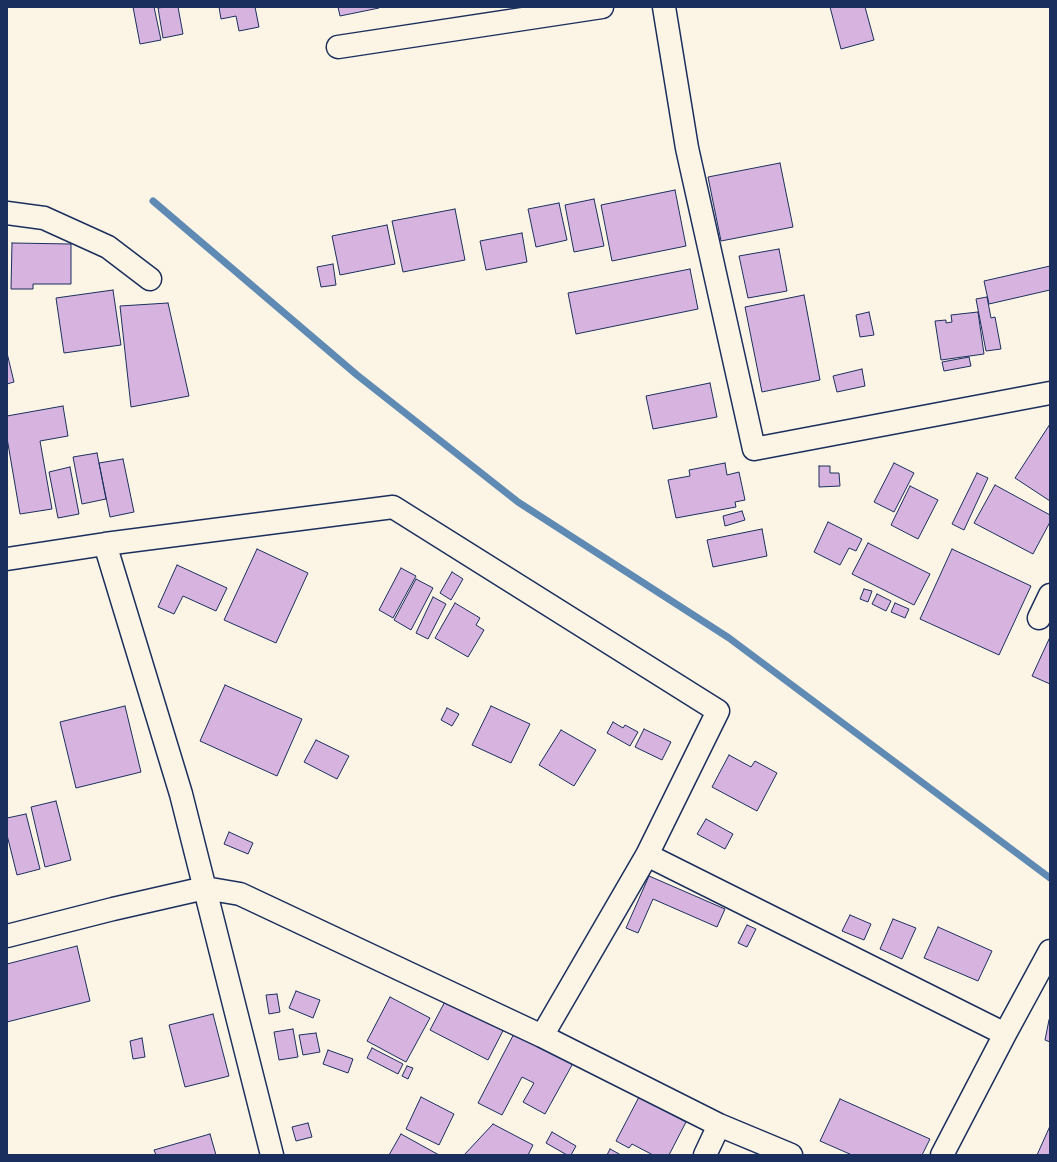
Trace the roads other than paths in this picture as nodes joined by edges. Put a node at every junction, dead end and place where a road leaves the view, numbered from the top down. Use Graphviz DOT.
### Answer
graph roads {
  1 [pos="602,7"];
  2 [pos="664,7"];
  3 [pos="338,47"];
  4 [pos="7,213"];
  5 [pos="150,279"];
  6 [pos="1050,393"];
  7 [pos="105,544"];
  8 [pos="7,560"];
  9 [pos="1050,594"];
  10 [pos="1039,618"];
  11 [pos="647,855"];
  12 [pos="205,888"];
  13 [pos="7,936"];
  14 [pos="1050,951"];
  15 [pos="1005,1034"];
  16 [pos="542,1036"];
  17 [pos="719,1125"];
  18 [pos="272,1155"];
  19 [pos="705,1155"];
  20 [pos="792,1155"];
  21 [pos="942,1155"];
  1 -- 3 [label="street"];
  2 -- 6 [label="street"];
  4 -- 5 [label="street"];
  7 -- 8 [label="street"];
  7 -- 11 [label="street"];
  7 -- 12 [label="street"];
  9 -- 10 [label="street"];
  11 -- 15 [label="street"];
  11 -- 16 [label="street"];
  12 -- 13 [label="street"];
  12 -- 16 [label="street"];
  12 -- 18 [label="street"];
  14 -- 15 [label="street"];
  15 -- 21 [label="street"];
  16 -- 17 [label="street"];
  17 -- 19 [label="street"];
  17 -- 20 [label="street"];
}
